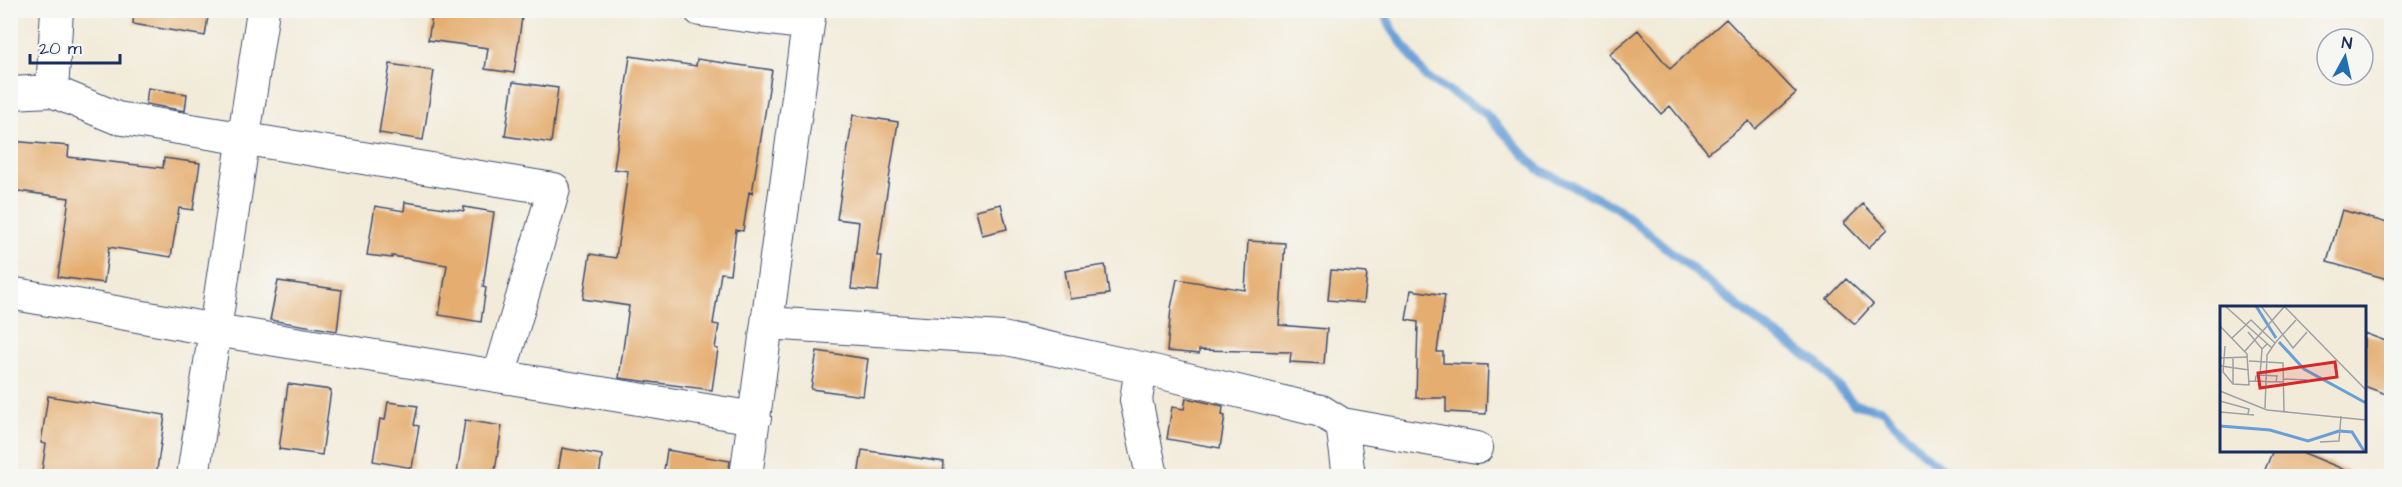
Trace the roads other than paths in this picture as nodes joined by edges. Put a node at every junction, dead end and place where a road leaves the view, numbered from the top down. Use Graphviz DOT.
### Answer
graph roads {
  1 [pos="57,10"];
  2 [pos="263,10"];
  3 [pos="700,10"];
  4 [pos="809,17"];
  5 [pos="52,91"];
  6 [pos="10,93"];
  7 [pos="244,138"];
  8 [pos="10,292"];
  9 [pos="767,323"];
  10 [pos="215,330"];
  11 [pos="1141,368"];
  12 [pos="499,376"];
  13 [pos="754,418"];
  14 [pos="1342,424"];
  15 [pos="1477,448"];
  16 [pos="193,477"];
  17 [pos="746,477"];
  18 [pos="1152,477"];
  19 [pos="1349,477"];
  1 -- 5 [label="street"];
  2 -- 7 [label="street"];
  3 -- 4 [label="street"];
  4 -- 9 [label="street"];
  5 -- 6 [label="street"];
  5 -- 7 [label="street"];
  7 -- 10 [label="street"];
  7 -- 12 [label="street"];
  8 -- 10 [label="street"];
  9 -- 11 [label="street"];
  9 -- 13 [label="street"];
  10 -- 12 [label="street"];
  10 -- 16 [label="street"];
  11 -- 14 [label="street"];
  11 -- 18 [label="street"];
  12 -- 13 [label="street"];
  13 -- 17 [label="street"];
  14 -- 15 [label="street"];
  14 -- 19 [label="street"];
}
